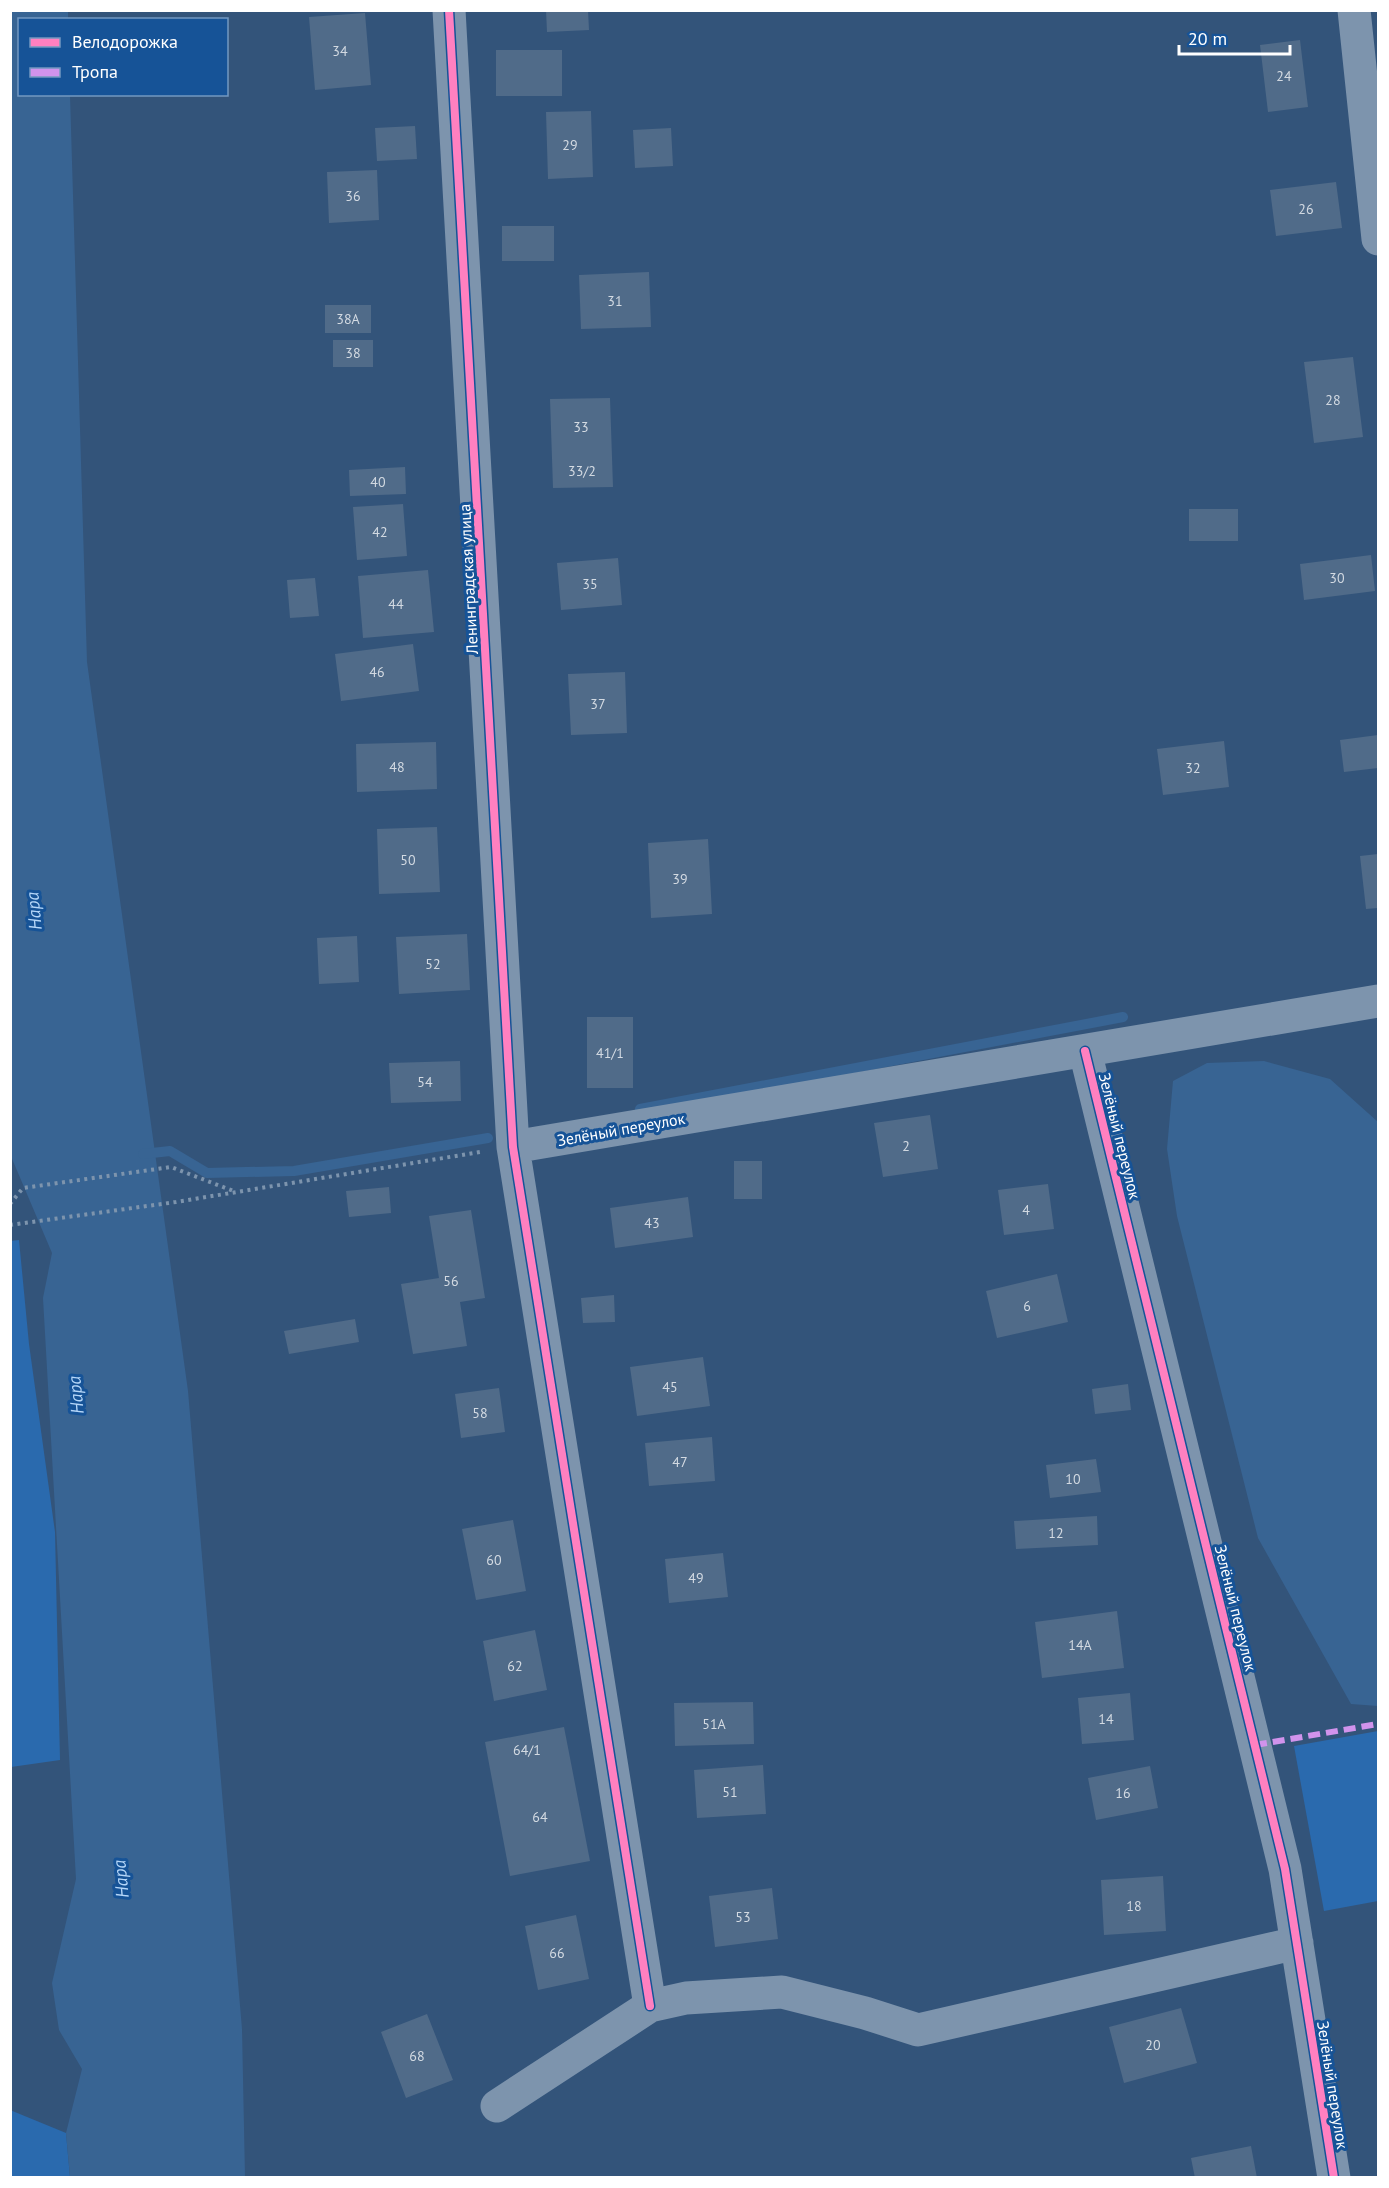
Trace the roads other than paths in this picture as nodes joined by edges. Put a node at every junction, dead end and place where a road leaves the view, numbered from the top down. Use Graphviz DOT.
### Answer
graph roads {
  1 [pos="449,10"];
  2 [pos="1354,10"];
  3 [pos="1378,239"];
  4 [pos="1378,1001"];
  5 [pos="1085,1051"];
  6 [pos="513,1147"];
  7 [pos="1297,1942"];
  8 [pos="650,2006"];
  9 [pos="497,2106"];
  10 [pos="1334,2178"];
  1 -- 6 [label="street, Ленинградская улица"];
  2 -- 3 [label="street"];
  4 -- 5 [label="street, Зелёный переулок"];
  5 -- 6 [label="street, Зелёный переулок"];
  5 -- 7 [label="street, Зелёный переулок"];
  6 -- 8 [label="street, Ленинградская улица"];
  7 -- 8 [label="street"];
  7 -- 10 [label="street, Зелёный переулок"];
  8 -- 9 [label="street"];
}
